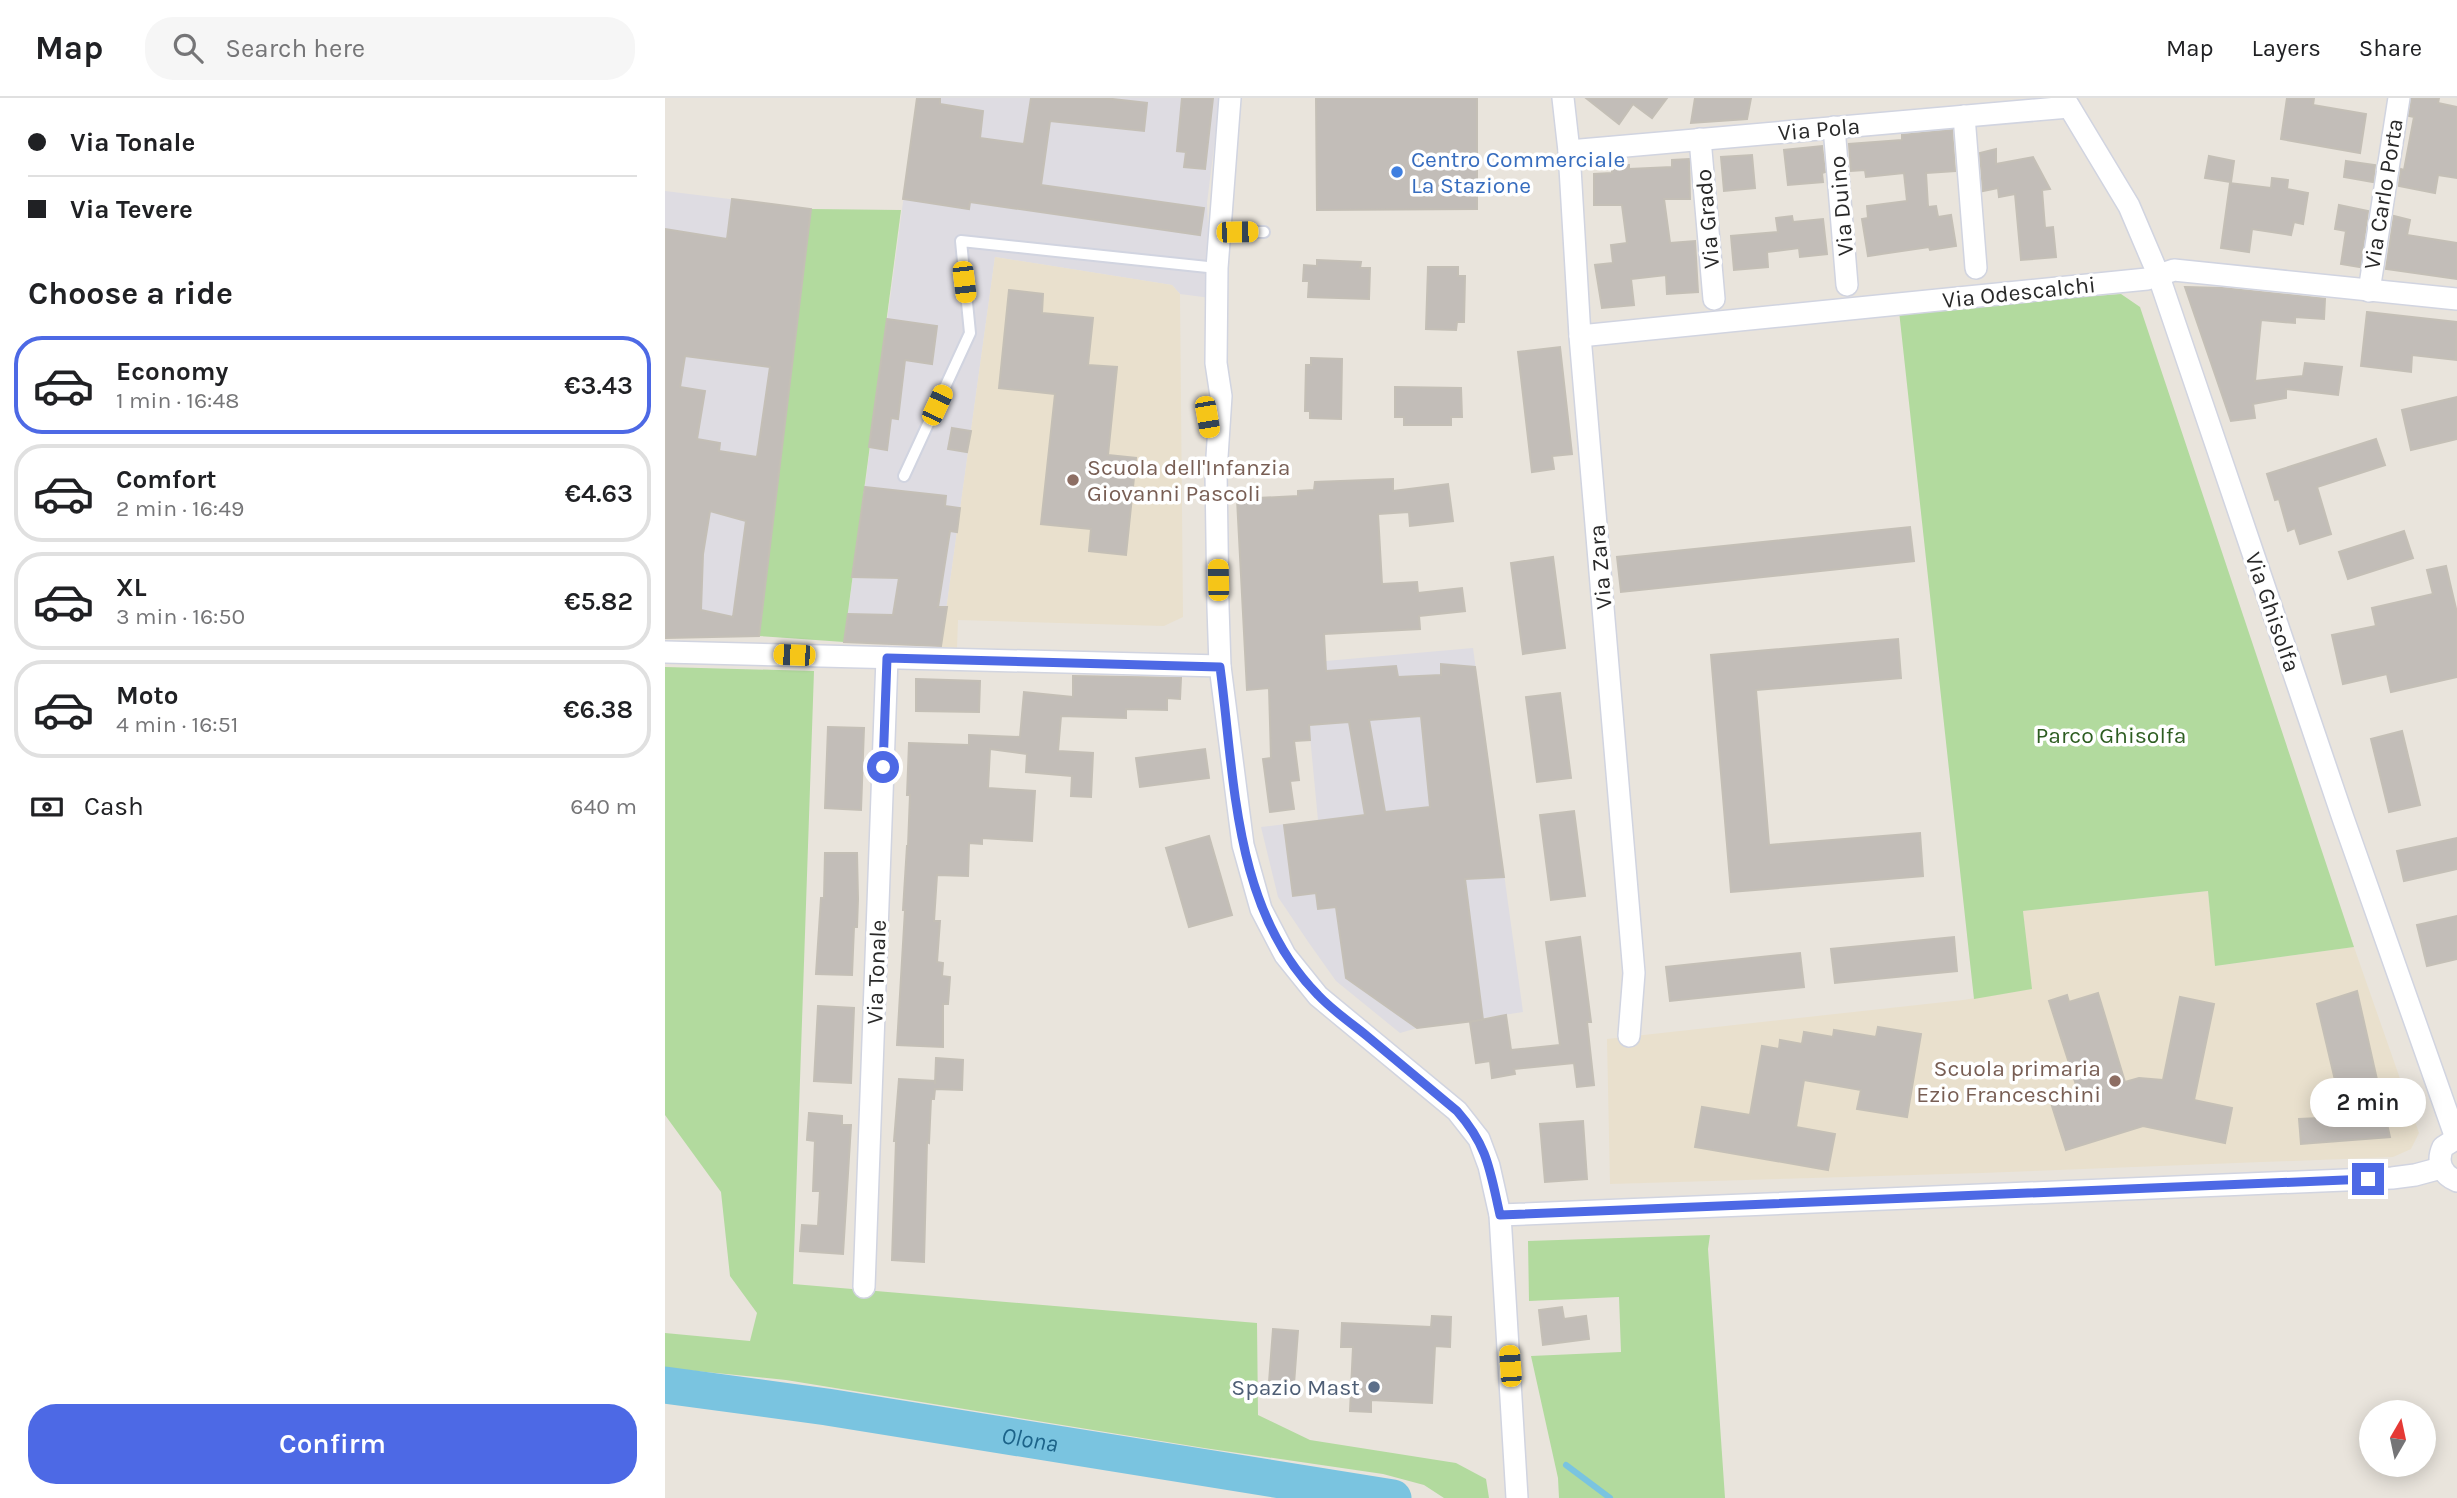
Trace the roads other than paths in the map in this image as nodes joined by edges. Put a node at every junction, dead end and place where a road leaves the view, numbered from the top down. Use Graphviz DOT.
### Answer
graph roads {
  1 [pos="1230,98"];
  2 [pos="1563,98"];
  3 [pos="2399,98"];
  4 [pos="2067,103"];
  5 [pos="1964,116"];
  6 [pos="1834,127"];
  7 [pos="1700,139"];
  8 [pos="1569,151"];
  9 [pos="1218,226"];
  10 [pos="1264,232"];
  11 [pos="1217,268"];
  12 [pos="1976,268"];
  13 [pos="2158,274"];
  14 [pos="1847,285"];
  15 [pos="2369,291"];
  16 [pos="1714,299"];
  17 [pos="2457,299"];
  18 [pos="1580,336"];
  19 [pos="904,476"];
  20 [pos="665,652"];
  21 [pos="887,658"];
  22 [pos="1220,667"];
  23 [pos="1629,1036"];
  24 [pos="2456,1138"];
  25 [pos="2449,1174"];
  26 [pos="1500,1215"];
  27 [pos="864,1287"];
  28 [pos="1517,1498"];
  1 -- 9 [label="street"];
  2 -- 8 [label="street, Via Zara"];
  3 -- 15 [label="street, Via Carlo Porta"];
  4 -- 5 [label="street, Via Pola"];
  4 -- 13 [label="street, Via Ghisolfa"];
  5 -- 6 [label="street, Via Pola"];
  5 -- 12 [label="street"];
  6 -- 7 [label="street, Via Pola"];
  6 -- 14 [label="street, Via Duino"];
  7 -- 8 [label="street, Via Pola"];
  7 -- 16 [label="street, Via Grado"];
  8 -- 18 [label="street, Via Zara"];
  9 -- 10 [label="lane"];
  9 -- 11 [label="street"];
  11 -- 19 [label="lane"];
  11 -- 22 [label="street"];
  13 -- 15 [label="street, Via Odescalchi"];
  13 -- 18 [label="street, Via Odescalchi"];
  13 -- 24 [label="street, Via Ghisolfa"];
  15 -- 17 [label="street, Via Odescalchi"];
  18 -- 23 [label="street, Via Zara"];
  20 -- 21 [label="street"];
  21 -- 22 [label="street"];
  21 -- 27 [label="street, Via Tonale"];
  22 -- 26 [label="street"];
  24 -- 25 [label="street"];
  25 -- 26 [label="street"];
  26 -- 28 [label="street"];
}
